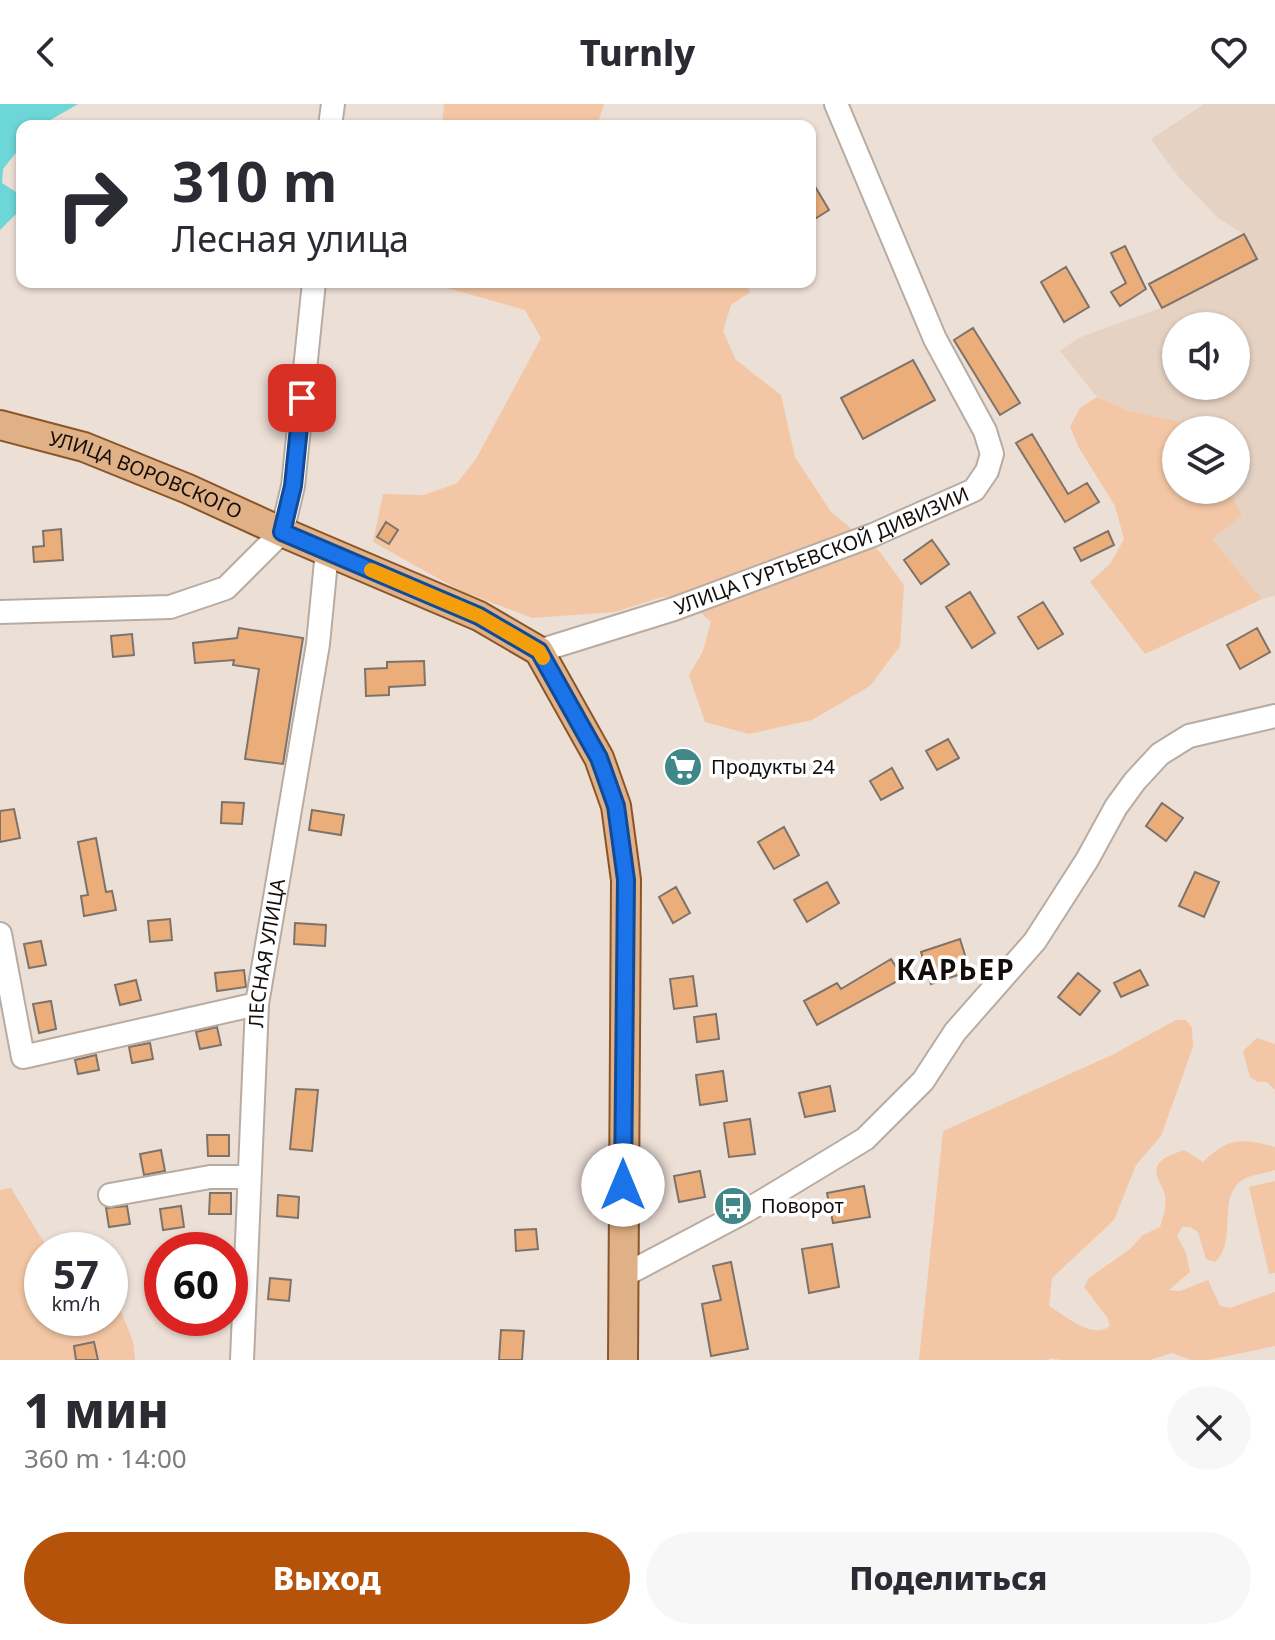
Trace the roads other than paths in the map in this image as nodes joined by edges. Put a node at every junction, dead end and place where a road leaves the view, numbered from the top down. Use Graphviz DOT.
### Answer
graph roads {
  1 [pos="836,104"];
  2 [pos="313,288"];
  3 [pos="0,425"];
  4 [pos="282,532"];
  5 [pos="327,551"];
  6 [pos="0,612"];
  7 [pos="539,651"];
  8 [pos="1275,716"];
  9 [pos="0,934"];
  10 [pos="257,1004"];
  11 [pos="248,1177"];
  12 [pos="110,1195"];
  13 [pos="623,1276"];
  14 [pos="242,1360"];
  15 [pos="623,1360"];
  1 -- 7 [label="street, УЛИЦА ГУРТЬЕВСКОЙ ДИВИЗИИ"];
  2 -- 4 [label="street"];
  3 -- 4 [label="main road, УЛИЦА ВОРОВСКОГО"];
  4 -- 5 [label="main road, УЛИЦА ВОРОВСКОГО"];
  4 -- 6 [label="street"];
  5 -- 7 [label="main road, УЛИЦА ВОРОВСКОГО"];
  5 -- 10 [label="street, ЛЕСНАЯ УЛИЦА"];
  7 -- 13 [label="main road"];
  8 -- 13 [label="street"];
  9 -- 10 [label="street"];
  10 -- 11 [label="street, ЛЕСНАЯ УЛИЦА"];
  11 -- 12 [label="street"];
  11 -- 14 [label="street, ЛЕСНАЯ УЛИЦА"];
  13 -- 15 [label="main road"];
}
